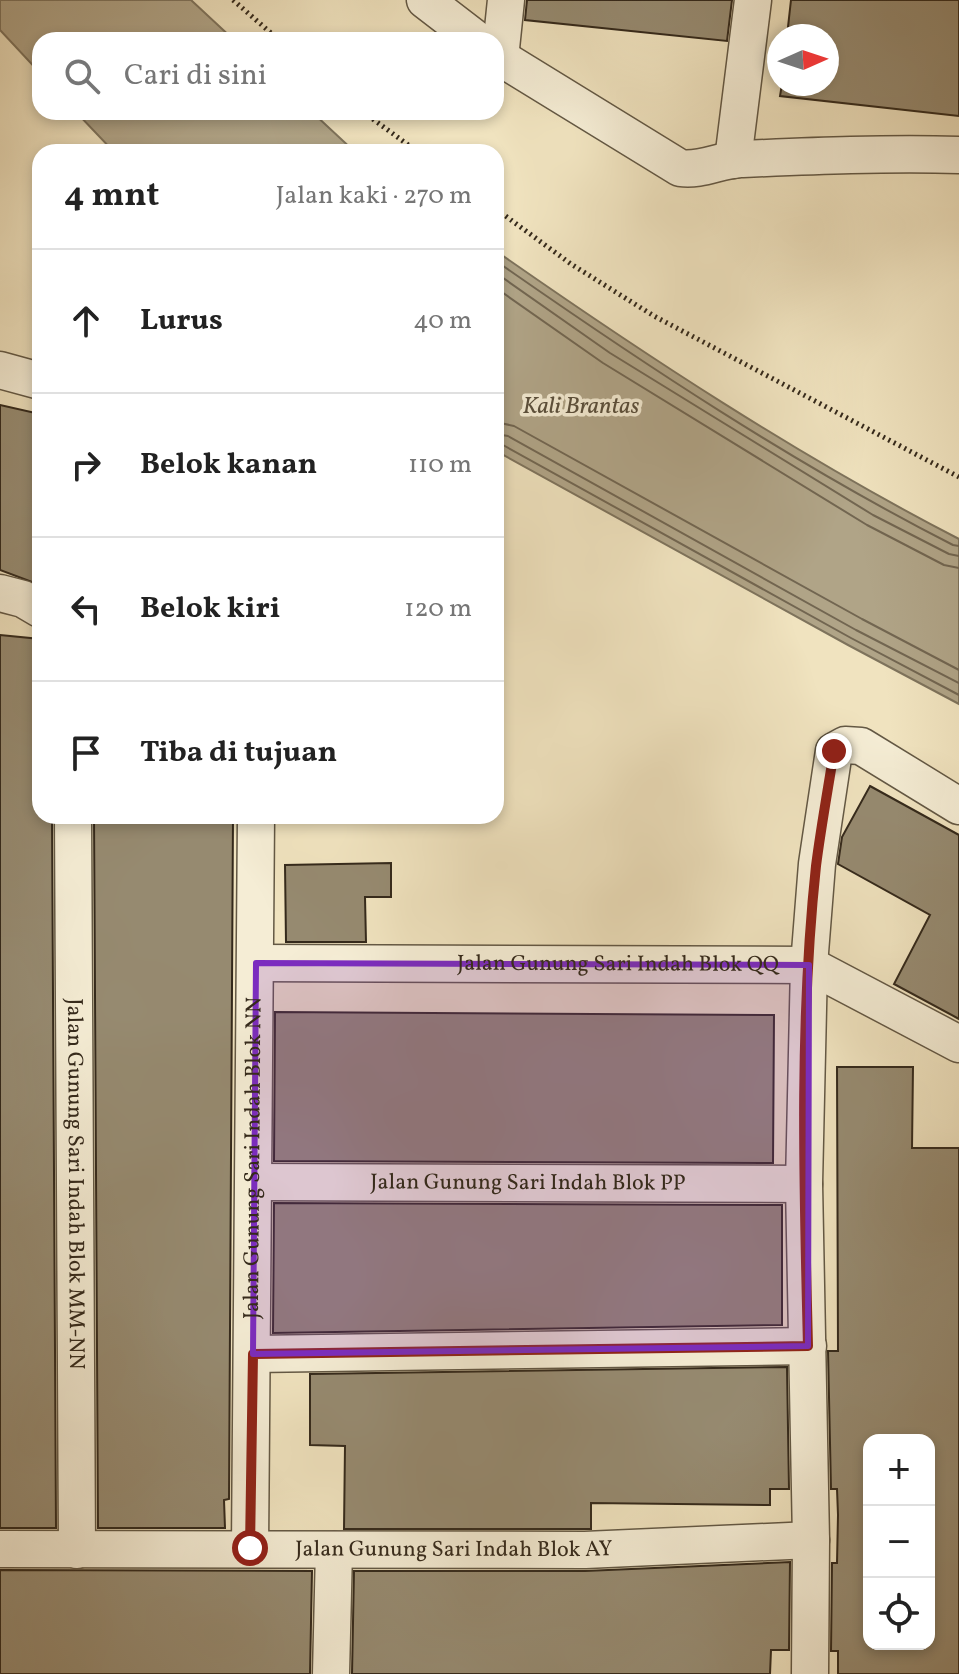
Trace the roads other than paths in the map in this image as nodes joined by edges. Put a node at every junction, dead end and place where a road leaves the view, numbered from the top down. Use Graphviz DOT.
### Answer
graph roads {
  1 [pos="425,0"];
  2 [pos="506,0"];
  3 [pos="753,0"];
  4 [pos="466,32"];
  5 [pos="497,32"];
  6 [pos="504,59"];
  7 [pos="959,155"];
  8 [pos="733,160"];
  9 [pos="0,370"];
  10 [pos="32,379"];
  11 [pos="0,593"];
  12 [pos="32,604"];
  13 [pos="959,806"];
  14 [pos="73,824"];
  15 [pos="256,824"];
  16 [pos="256,963"];
  17 [pos="809,965"];
  18 [pos="959,1044"];
  19 [pos="254,1182"];
  20 [pos="804,1184"];
  21 [pos="808,1346"];
  22 [pos="253,1354"];
  23 [pos="811,1540"];
  24 [pos="250,1548"];
  25 [pos="0,1549"];
  26 [pos="77,1550"];
  27 [pos="334,1550"];
  28 [pos="331,1674"];
  29 [pos="810,1674"];
  1 -- 4 [label="street"];
  2 -- 5 [label="street"];
  3 -- 8 [label="street"];
  6 -- 8 [label="street"];
  7 -- 8 [label="street"];
  9 -- 10 [label="street"];
  11 -- 12 [label="street"];
  13 -- 17 [label="street"];
  14 -- 26 [label="street, Jalan Gunung Sari Indah Blok MM-NN"];
  15 -- 16 [label="street, Jalan Gunung Sari Indah Blok NN"];
  16 -- 17 [label="street, Jalan Gunung Sari Indah Blok QQ"];
  16 -- 19 [label="street, Jalan Gunung Sari Indah Blok NN"];
  17 -- 18 [label="street, Jalan Gunung Sari Indah Blok QQ"];
  17 -- 20 [label="street"];
  19 -- 20 [label="street, Jalan Gunung Sari Indah Blok PP"];
  19 -- 22 [label="street, Jalan Gunung Sari Indah Blok NN"];
  20 -- 21 [label="street"];
  21 -- 22 [label="street"];
  21 -- 23 [label="street"];
  22 -- 24 [label="street, Jalan Gunung Sari Indah Blok NN"];
  23 -- 27 [label="street, Jalan Gunung Sari Indah Blok AY"];
  23 -- 29 [label="street"];
  24 -- 26 [label="street, Jalan Gunung Sari Indah Blok AY"];
  24 -- 27 [label="street, Jalan Gunung Sari Indah Blok AY"];
  25 -- 26 [label="street, Jalan Gunung Sari Indah Blok AY"];
  27 -- 28 [label="street"];
}
